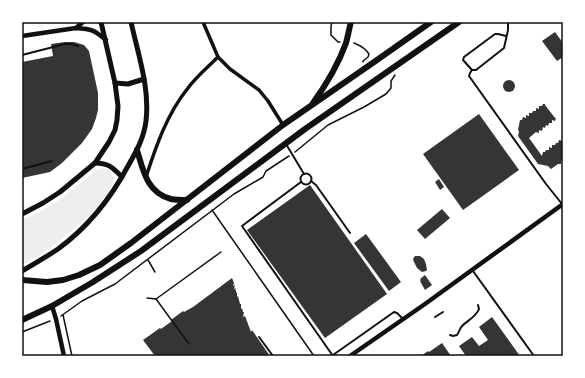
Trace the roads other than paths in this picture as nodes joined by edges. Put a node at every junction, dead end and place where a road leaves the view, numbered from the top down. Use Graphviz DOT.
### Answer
graph roads {
  1 [pos="83,22"];
  2 [pos="101,22"];
  3 [pos="131,22"];
  4 [pos="203,22"];
  5 [pos="351,22"];
  6 [pos="431,22"];
  7 [pos="459,22"];
  8 [pos="508,22"];
  9 [pos="76,28"];
  10 [pos="22,36"];
  11 [pos="506,36"];
  12 [pos="106,40"];
  13 [pos="78,46"];
  14 [pos="22,55"];
  15 [pos="218,57"];
  16 [pos="472,70"];
  17 [pos="144,79"];
  18 [pos="115,83"];
  19 [pos="311,106"];
  20 [pos="283,125"];
  21 [pos="285,144"];
  22 [pos="137,150"];
  23 [pos="52,161"];
  24 [pos="95,163"];
  25 [pos="22,169"];
  26 [pos="304,174"];
  27 [pos="122,178"];
  28 [pos="145,178"];
  29 [pos="311,181"];
  30 [pos="302,182"];
  31 [pos="186,200"];
  32 [pos="562,206"];
  33 [pos="22,214"];
  34 [pos="350,233"];
  35 [pos="472,270"];
  36 [pos="22,272"];
  37 [pos="22,280"];
  38 [pos="52,306"];
  39 [pos="478,306"];
  40 [pos="443,312"];
  41 [pos="435,317"];
  42 [pos="403,319"];
  43 [pos="22,320"];
  44 [pos="450,335"];
  45 [pos="259,337"];
  46 [pos="64,356"];
  47 [pos="273,356"];
  48 [pos="333,356"];
  49 [pos="350,356"];
  50 [pos="534,356"];
  1 -- 9 [label="street"];
  2 -- 12 [label="main road"];
  3 -- 17 [label="main road"];
  4 -- 15 [label="street"];
  5 -- 19 [label="main road"];
  6 -- 19 [label="main road"];
  7 -- 21 [label="main road"];
  8 -- 11 [label="lane"];
  9 -- 10 [label="street"];
  9 -- 12 [label="street"];
  11 -- 16 [label="lane"];
  11 -- 16 [label="lane"];
  12 -- 18 [label="main road"];
  13 -- 14 [label="lane"];
  15 -- 20 [label="street"];
  15 -- 28 [label="street"];
  16 -- 32 [label="lane"];
  17 -- 18 [label="main road"];
  17 -- 22 [label="main road"];
  18 -- 24 [label="main road"];
  19 -- 20 [label="main road"];
  20 -- 31 [label="main road"];
  21 -- 26 [label="lane"];
  21 -- 38 [label="main road"];
  22 -- 27 [label="main road"];
  22 -- 28 [label="main road"];
  23 -- 25 [label="lane"];
  24 -- 27 [label="main road"];
  24 -- 33 [label="main road"];
  26 -- 29 [label="lane"];
  26 -- 30 [label="lane"];
  27 -- 36 [label="main road"];
  28 -- 31 [label="main road"];
  29 -- 30 [label="lane"];
  29 -- 34 [label="lane"];
  30 -- 48 [label="lane"];
  31 -- 37 [label="main road"];
  32 -- 35 [label="street"];
  35 -- 42 [label="street"];
  35 -- 50 [label="lane"];
  38 -- 43 [label="main road"];
  38 -- 46 [label="street"];
  39 -- 44 [label="lane"];
  40 -- 41 [label="lane"];
  42 -- 48 [label="lane"];
  42 -- 49 [label="street"];
  45 -- 47 [label="lane"];
}
